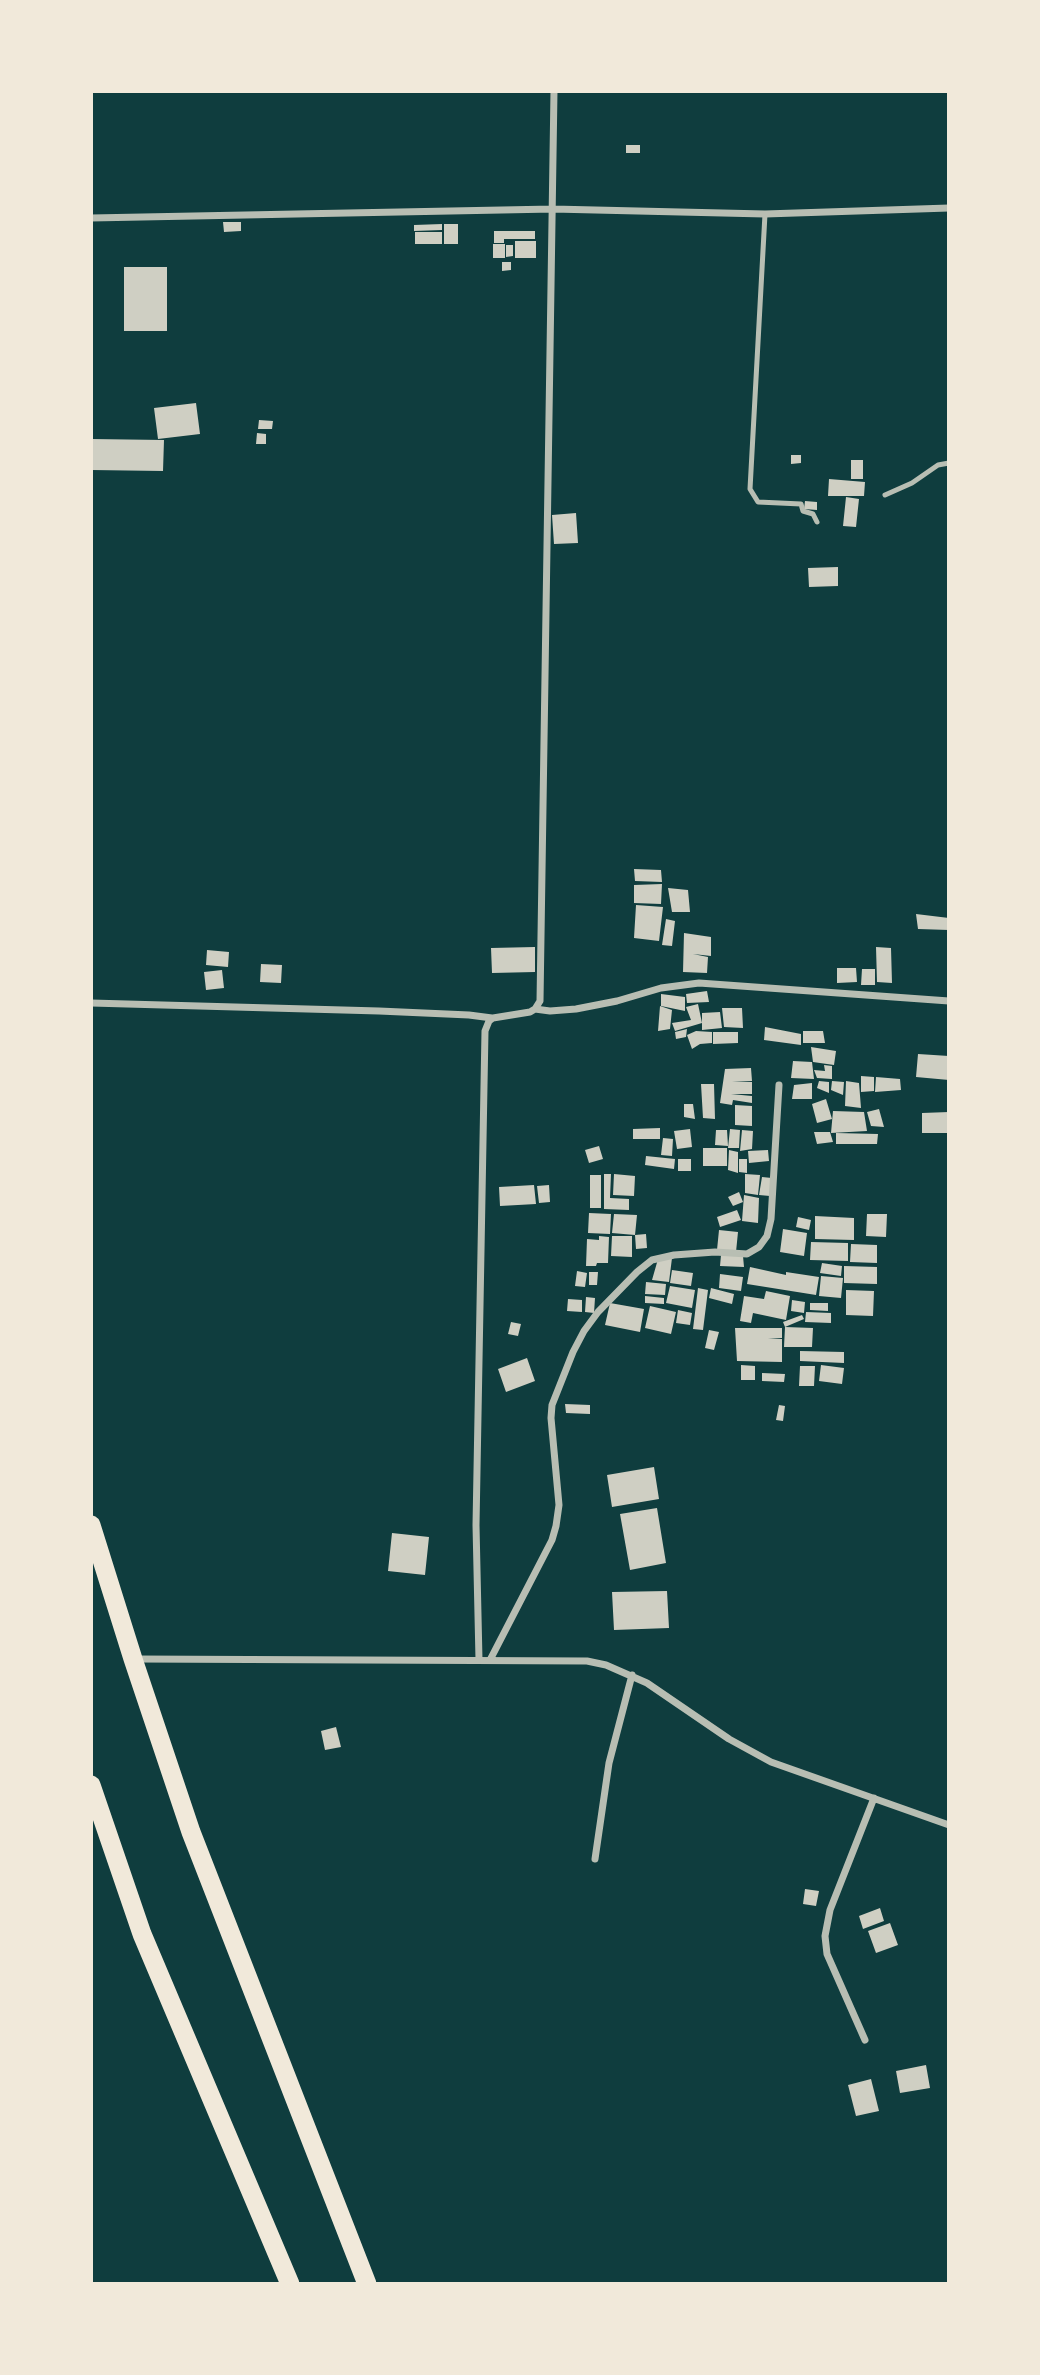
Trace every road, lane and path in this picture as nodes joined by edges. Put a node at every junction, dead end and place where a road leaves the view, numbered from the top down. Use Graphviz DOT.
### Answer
graph roads {
  1 [pos="554,91"];
  2 [pos="949,208"];
  3 [pos="552,209"];
  4 [pos="765,214"];
  5 [pos="91,218"];
  6 [pos="949,463"];
  7 [pos="885,495"];
  8 [pos="817,522"];
  9 [pos="949,1001"];
  10 [pos="91,1003"];
  11 [pos="535,1009"];
  12 [pos="493,1018"];
  13 [pos="779,1085"];
  14 [pos="91,1525"];
  15 [pos="133,1659"];
  16 [pos="479,1660"];
  17 [pos="490,1660"];
  18 [pos="632,1675"];
  19 [pos="91,1785"];
  20 [pos="874,1798"];
  21 [pos="949,1825"];
  22 [pos="595,1859"];
  23 [pos="864,2040"];
  24 [pos="290,2284"];
  25 [pos="367,2284"];
  1 -- 3 [label="street"];
  2 -- 4 [label="street"];
  3 -- 4 [label="street"];
  3 -- 5 [label="street"];
  3 -- 11 [label="street"];
  4 -- 8 [label="lane"];
  6 -- 7 [label="lane"];
  9 -- 11 [label="street"];
  10 -- 12 [label="street"];
  11 -- 12 [label="street"];
  12 -- 16 [label="street"];
  13 -- 17 [label="street"];
  14 -- 15 [label="highway"];
  15 -- 16 [label="street"];
  15 -- 25 [label="highway"];
  16 -- 17 [label="street"];
  17 -- 18 [label="street"];
  18 -- 20 [label="street"];
  18 -- 22 [label="street"];
  19 -- 24 [label="highway"];
  20 -- 21 [label="street"];
  20 -- 23 [label="street"];
}
